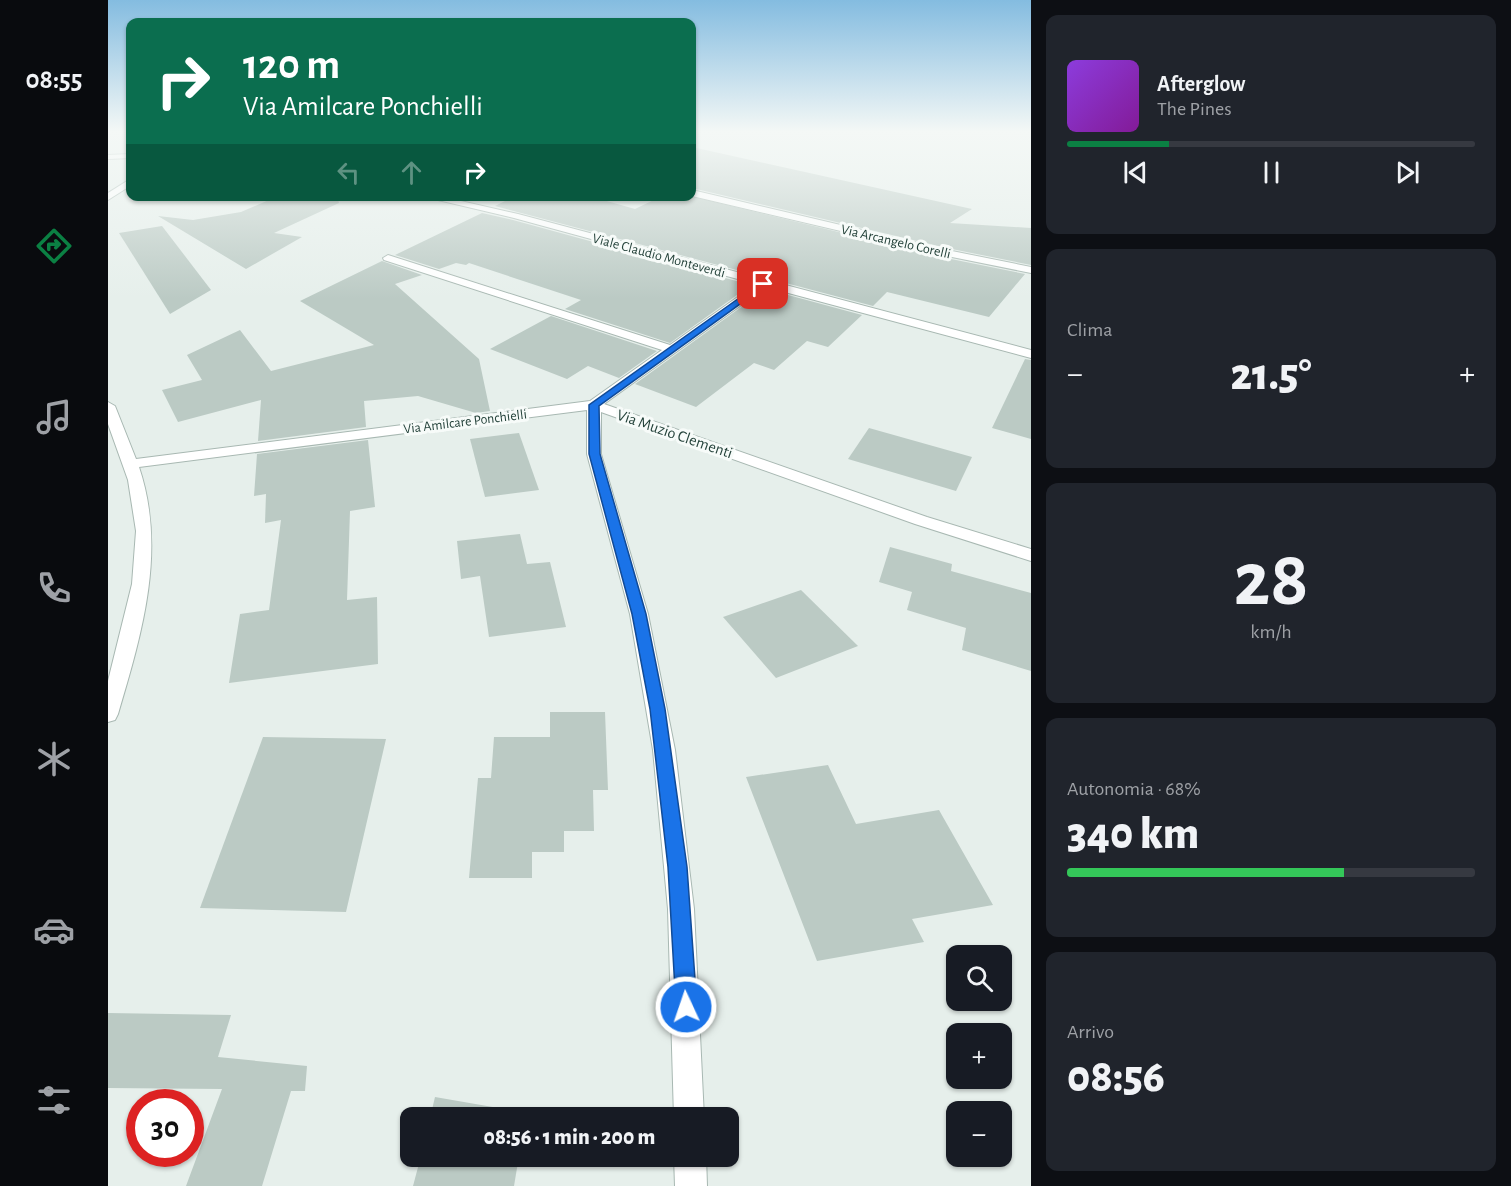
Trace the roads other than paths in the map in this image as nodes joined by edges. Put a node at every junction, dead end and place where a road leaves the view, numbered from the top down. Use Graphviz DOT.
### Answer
graph roads {
  1 [pos="124,188"];
  2 [pos="696,194"];
  3 [pos="108,197"];
  4 [pos="448,201"];
  5 [pos="388,258"];
  6 [pos="1031,270"];
  7 [pos="763,284"];
  8 [pos="1031,336"];
  9 [pos="671,349"];
  10 [pos="1028,354"];
  11 [pos="594,405"];
  12 [pos="108,406"];
  13 [pos="130,464"];
  14 [pos="1031,555"];
  15 [pos="108,714"];
  16 [pos="689,1107"];
  17 [pos="690,1167"];
  18 [pos="691,1186"];
  1 -- 3 [label="street"];
  2 -- 6 [label="street, Via Arcangelo Corelli"];
  4 -- 7 [label="street, Viale Claudio Monteverdi"];
  5 -- 9 [label="street"];
  7 -- 9 [label="street, Via Amilcare Ponchielli"];
  7 -- 10 [label="street, Viale Claudio Monteverdi"];
  8 -- 10 [label="street"];
  9 -- 11 [label="street, Via Amilcare Ponchielli"];
  11 -- 13 [label="street, Via Amilcare Ponchielli"];
  11 -- 14 [label="street, Via Muzio Clementi"];
  11 -- 16 [label="street, Via Muzio Clementi"];
  12 -- 13 [label="street"];
  13 -- 15 [label="street"];
  17 -- 18 [label="street"];
}
